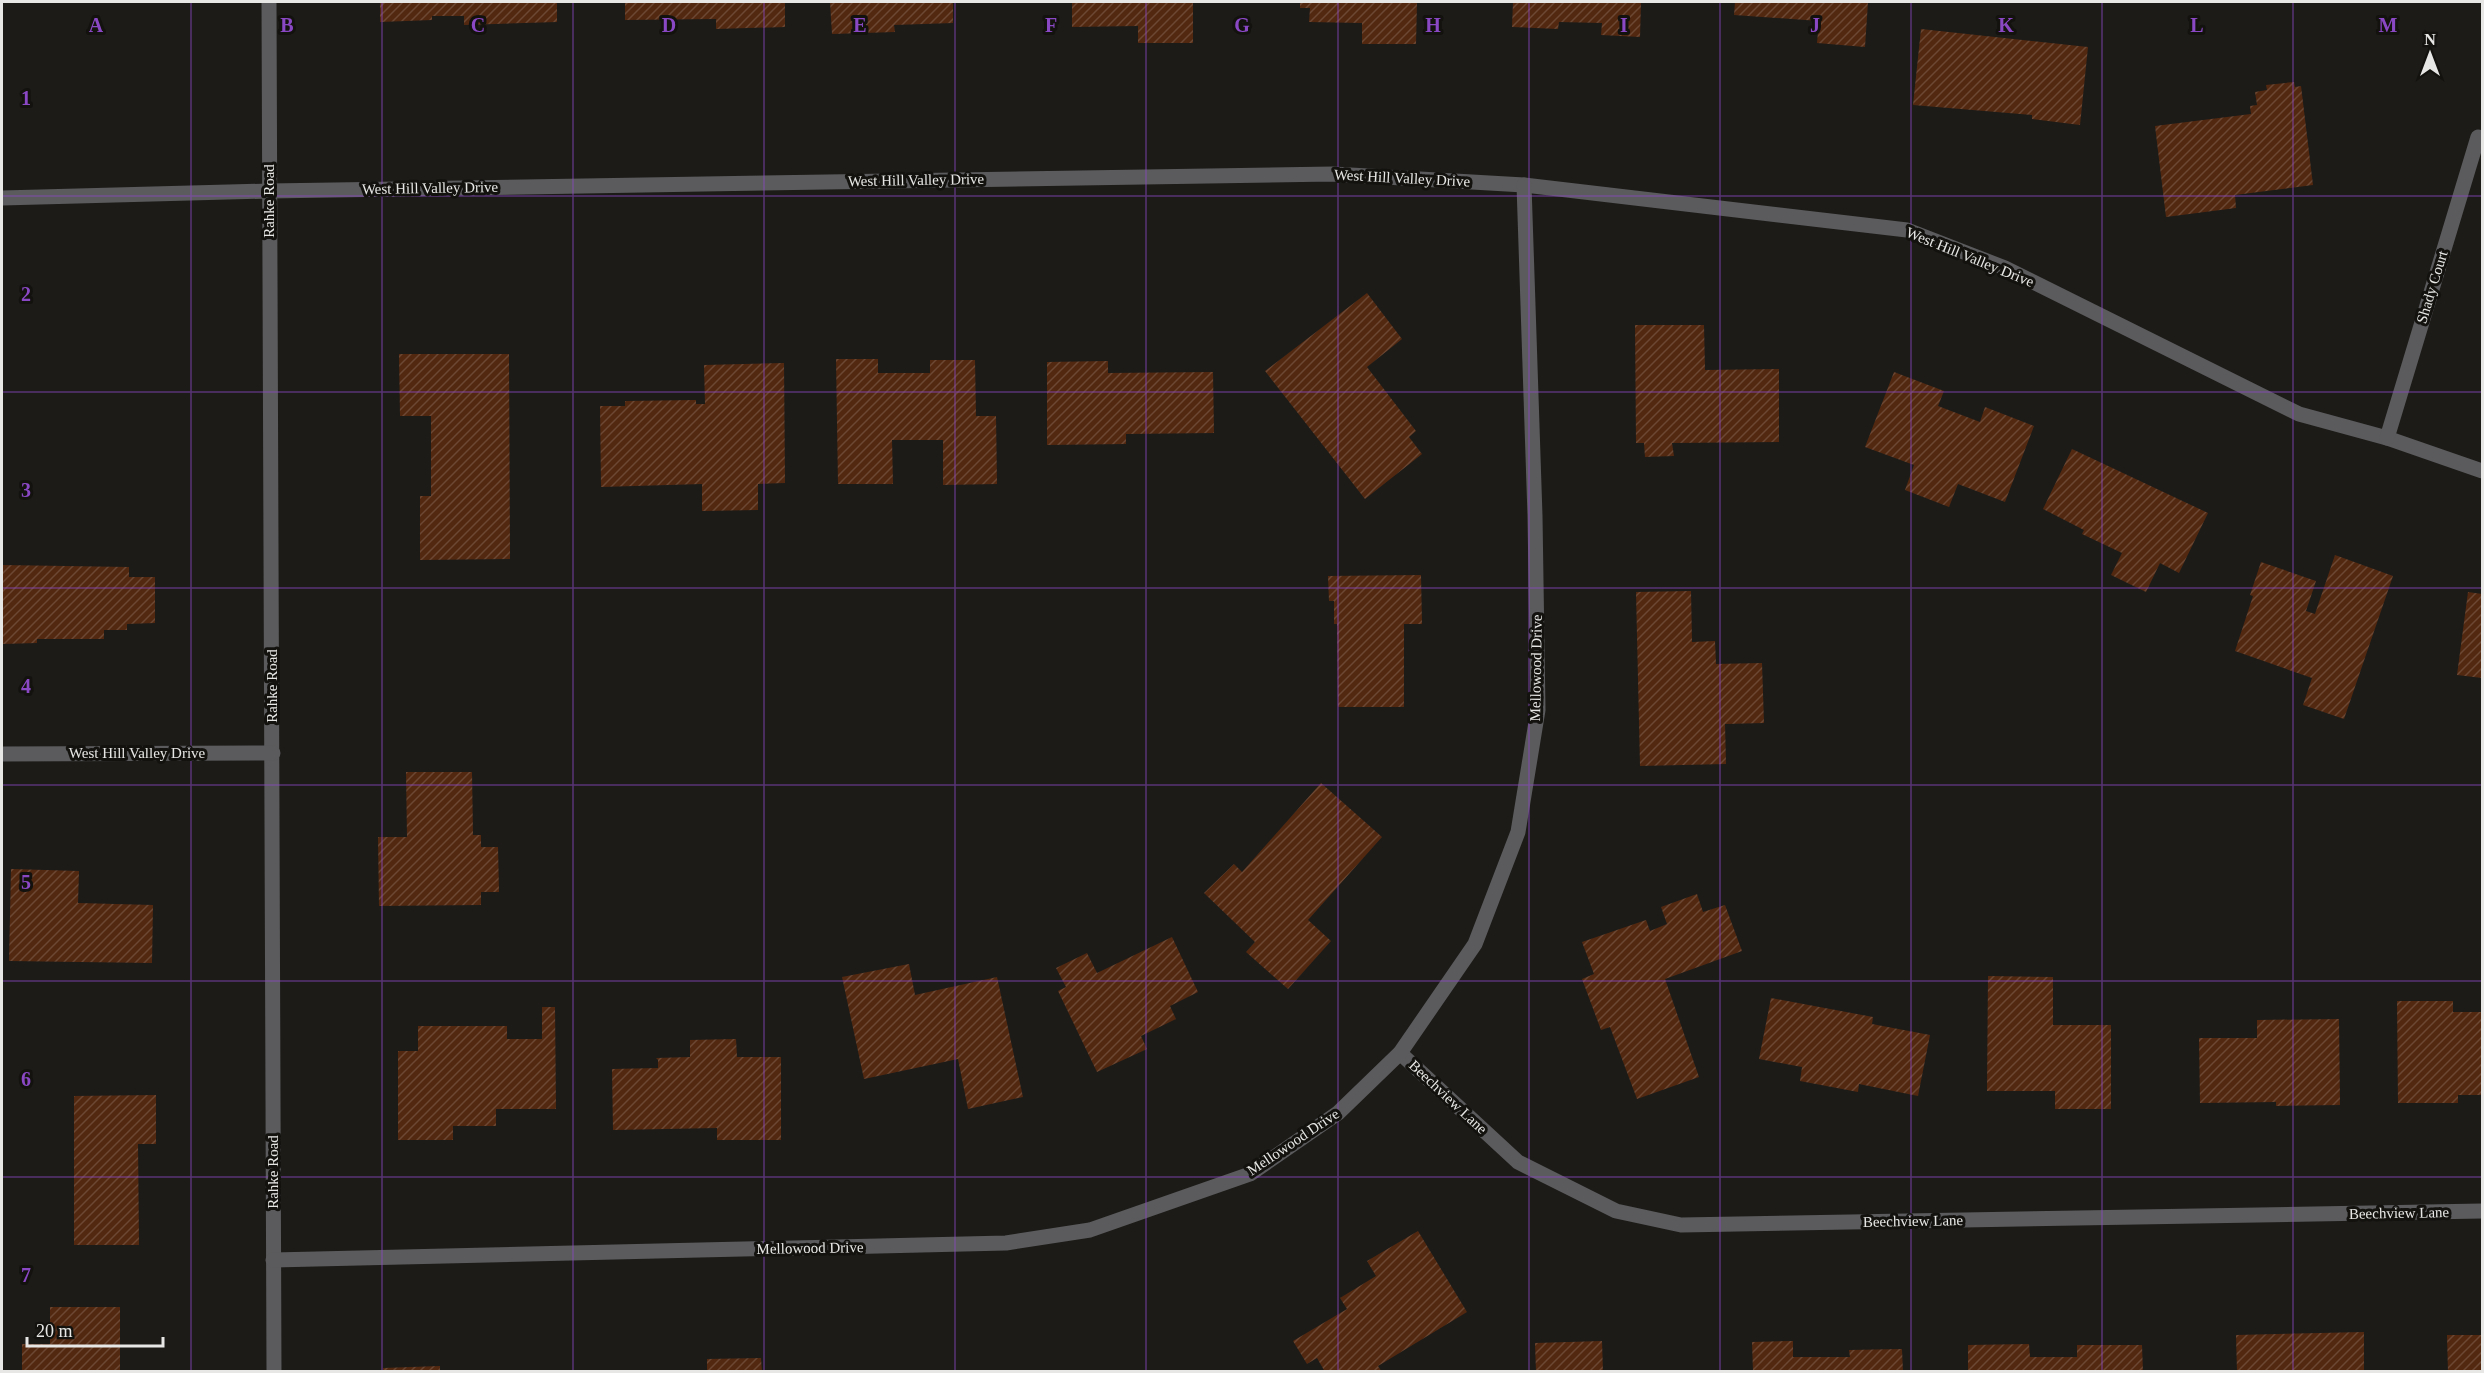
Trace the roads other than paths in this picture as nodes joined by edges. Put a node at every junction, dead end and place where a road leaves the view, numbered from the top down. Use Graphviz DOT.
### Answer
graph roads {
  1 [pos="269,2"];
  2 [pos="2478,137"];
  3 [pos="1524,185"];
  4 [pos="269,191"];
  5 [pos="2,198"];
  6 [pos="2387,438"];
  7 [pos="2482,471"];
  8 [pos="273,753"];
  9 [pos="2,754"];
  10 [pos="1400,1053"];
  11 [pos="2482,1211"];
  12 [pos="273,1260"];
  13 [pos="273,1371"];
  1 -- 4 [label="street, Rahke Road"];
  2 -- 6 [label="street, Shady Court"];
  3 -- 4 [label="street, West Hill Valley Drive"];
  3 -- 6 [label="street, West Hill Valley Drive"];
  3 -- 10 [label="street, Mellowood Drive"];
  4 -- 5 [label="street, West Hill Valley Drive"];
  4 -- 8 [label="street, Rahke Road"];
  6 -- 7 [label="street, West Hill Valley Drive"];
  8 -- 9 [label="street, West Hill Valley Drive"];
  8 -- 12 [label="street, Rahke Road"];
  10 -- 11 [label="street, Beechview Lane"];
  10 -- 12 [label="street, Mellowood Drive"];
  12 -- 13 [label="street, Rahke Road"];
}
